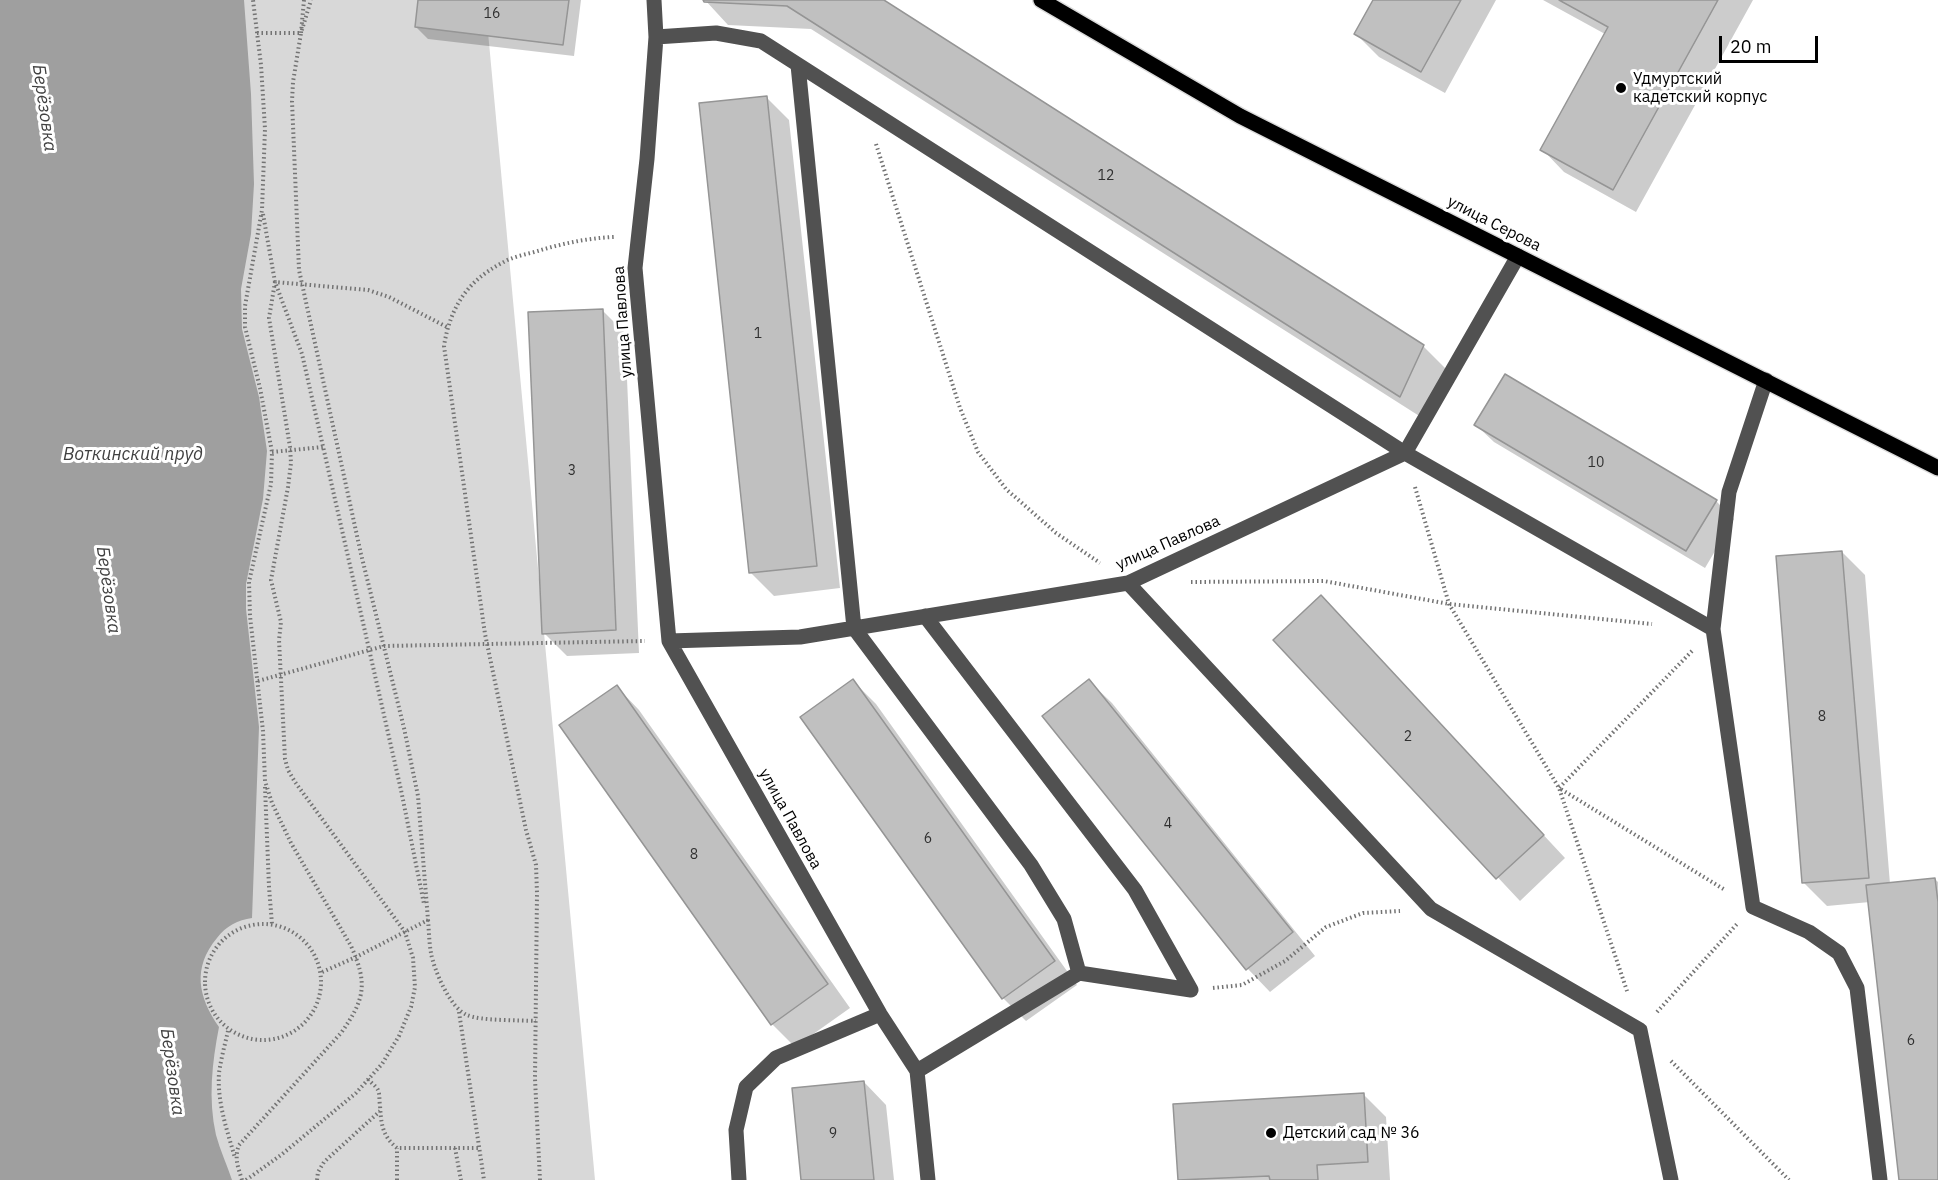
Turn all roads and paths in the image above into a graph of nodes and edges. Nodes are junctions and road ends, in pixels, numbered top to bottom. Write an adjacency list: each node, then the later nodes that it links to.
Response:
1 (253, 0): 6 (path)
2 (304, 0): 7 (path)
3 (311, 0): 7 (path)
4 (654, 0): 8 (street, улица Павлова)
5 (1041, 0): 13 (main road, улица Серова)
6 (257, 33): 7 (path); 11 (path)
7 (301, 33): 15 (path)
8 (656, 37): 9 (street); 12 (street, улица Павлова)
9 (798, 65): 10 (street); 28 (street)
10 (865, 108): 21 (street); 24 (path)
11 (262, 210): 14 (path); 20 (path)
12 (638, 236): 16 (path); 30 (street, улица Павлова)
13 (1518, 256): 17 (main road, улица Серова); 21 (street)
14 (275, 282): 15 (path); 18 (path); 19 (path)
15 (302, 285): 16 (path); 32 (path)
16 (447, 327): 31 (path)
17 (1766, 380): 22 (main road, улица Серова); 29 (street)
18 (323, 447): 19 (path); 33 (path)
19 (290, 450): 20 (path); 34 (path)
20 (272, 453): 35 (path)
21 (1405, 453): 24 (street, улица Павлова); 25 (path); 29 (street)
22 (1938, 468)
23 (1186, 582): 25 (path)
24 (1128, 583): 26 (street, улица Павлова); 39 (street)
25 (1449, 604): 27 (path); 37 (path)
26 (925, 616): 28 (street, улица Павлова); 46 (street)
27 (1656, 624)
28 (854, 628): 30 (street, улица Павлова); 45 (street)
29 (1713, 629): 37 (path); 38 (street)
30 (669, 641): 31 (path); 48 (street, улица Павлова)
31 (488, 644): 32 (path); 49 (path)
32 (384, 646): 33 (path); 40 (path)
33 (369, 650): 34 (path); 40 (path)
34 (281, 674): 35 (path); 42 (path)
35 (258, 681): 36 (path)
36 (265, 781): 41 (path); 43 (path)
37 (1559, 788): 38 (path); 51 (path)
38 (1753, 908): 51 (path); 69 (street)
39 (1431, 909): 46 (path); 51 (street)
40 (428, 920): 42 (path); 47 (path)
41 (272, 924): 44 (path); 50 (path)
42 (405, 932): 43 (path); 53 (path)
43 (356, 957): 44 (path); 58 (path)
44 (320, 973): 50 (path)
45 (1079, 973): 46 (street); 52 (street)
46 (1191, 990)
47 (459, 1010): 49 (path); 57 (path)
48 (880, 1014): 52 (street, улица Павлова); 65 (street)
49 (536, 1022): 64 (path)
50 (228, 1030): 58 (path)
51 (1640, 1030): 67 (street); 68 (path)
52 (916, 1071): 66 (street)
53 (368, 1080): 54 (path); 59 (path)
54 (380, 1110): 55 (path); 60 (path)
55 (397, 1148): 56 (path); 61 (path)
56 (455, 1148): 57 (path); 62 (path)
57 (479, 1148): 63 (path)
58 (237, 1164): 59 (path)
59 (244, 1180)
60 (317, 1180)
61 (397, 1180)
62 (461, 1180)
63 (484, 1180)
64 (540, 1180)
65 (739, 1180)
66 (928, 1180)
67 (1671, 1180)
68 (1789, 1180)
69 (1880, 1180)

